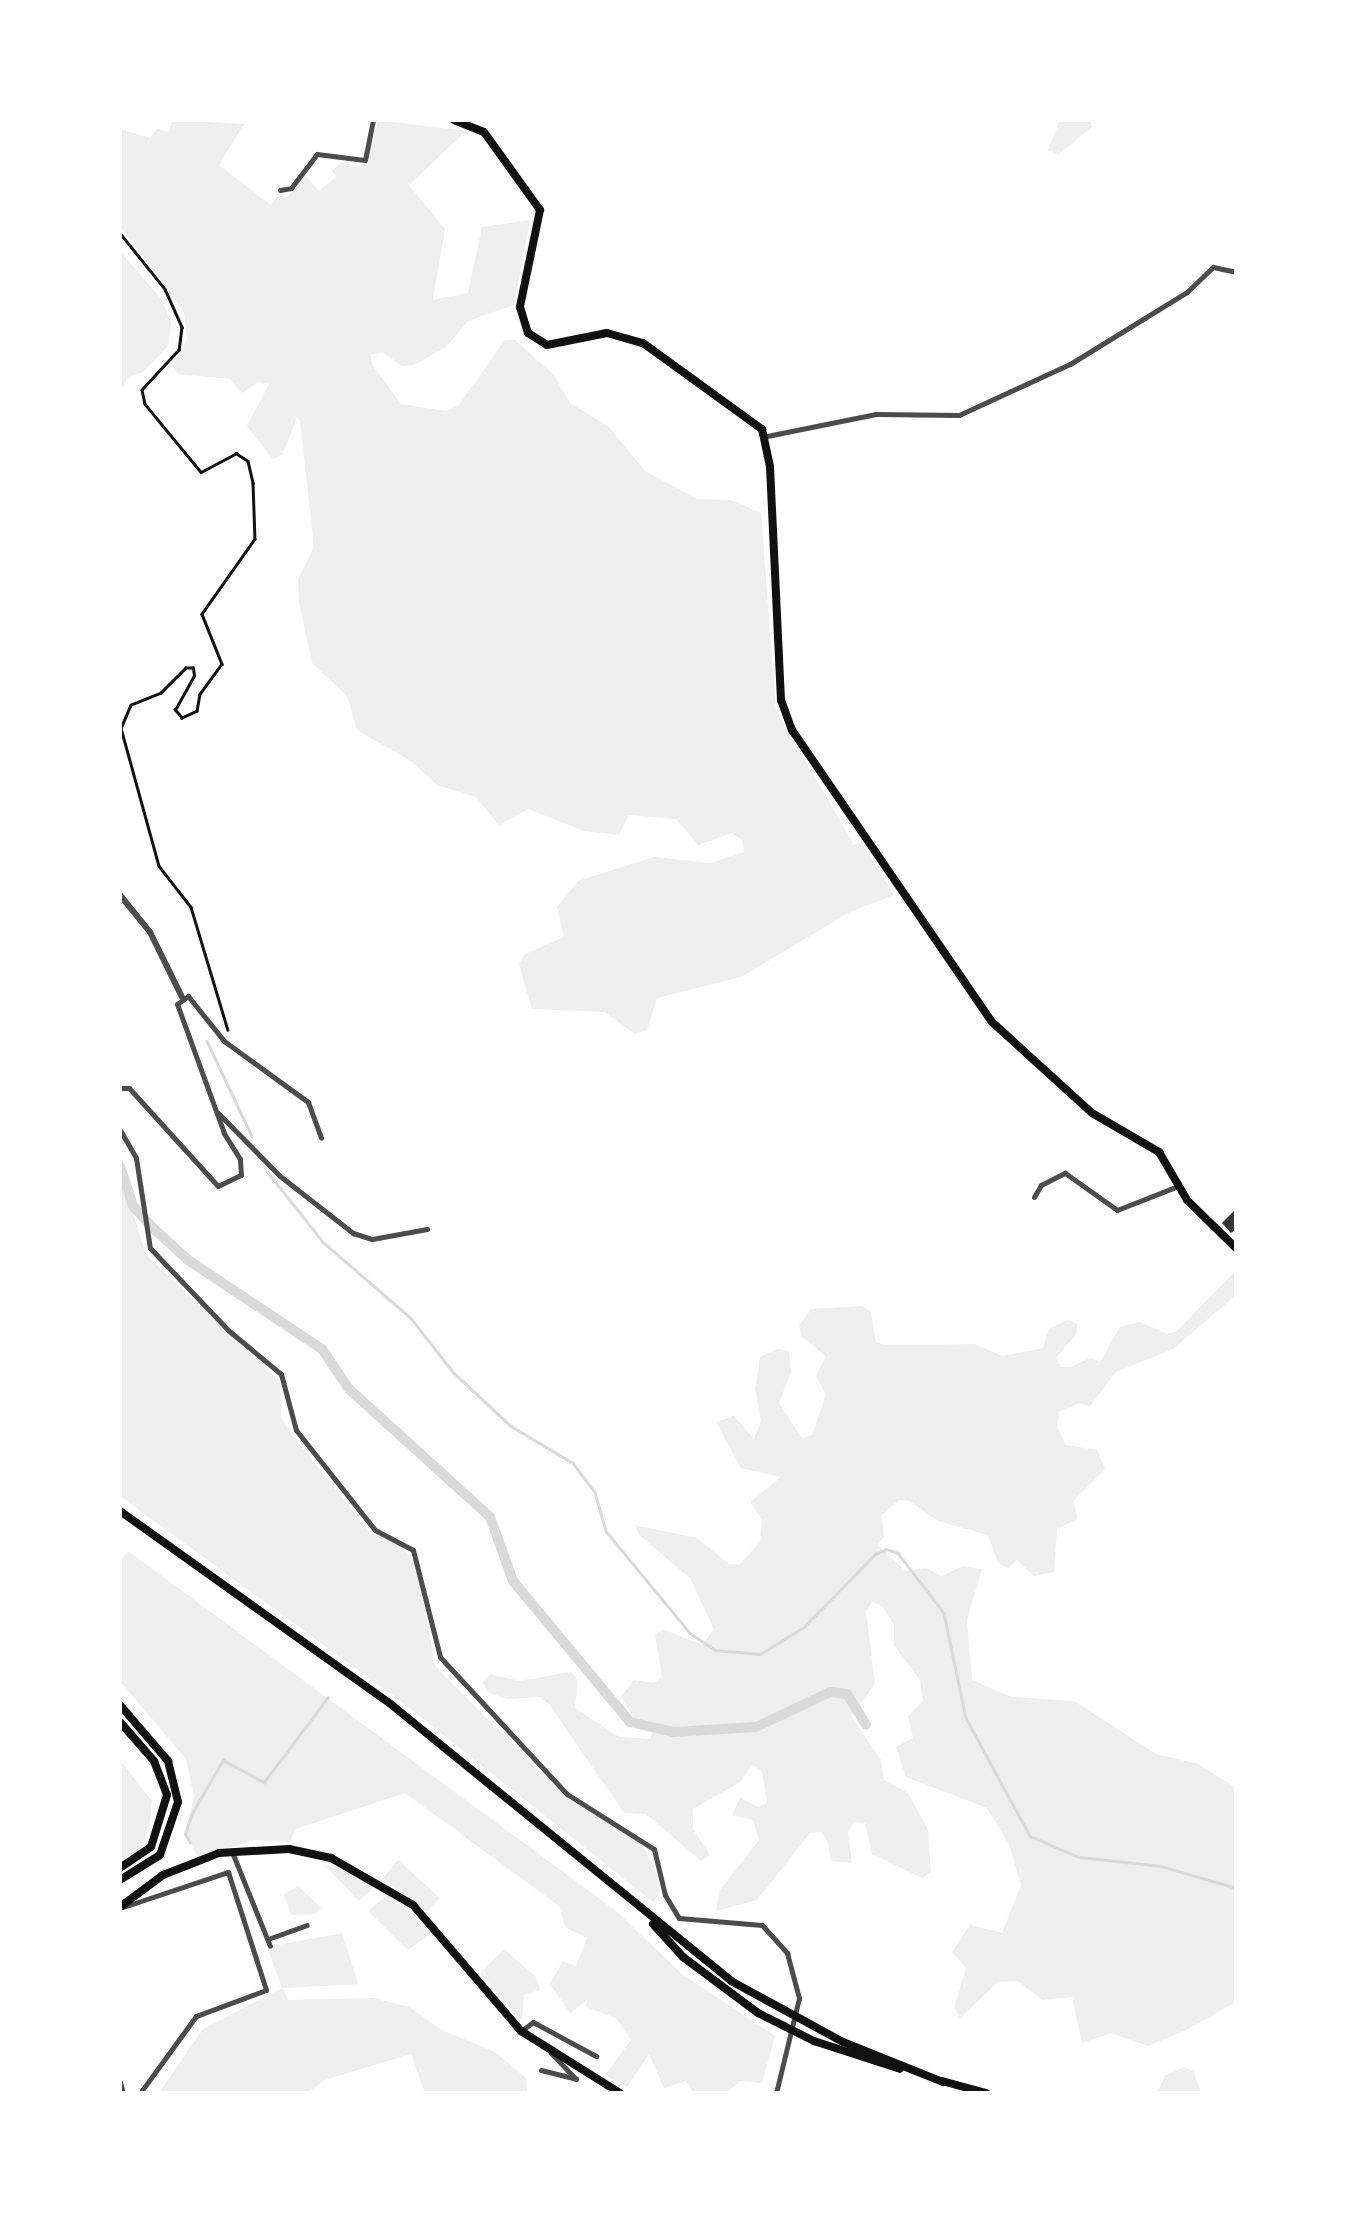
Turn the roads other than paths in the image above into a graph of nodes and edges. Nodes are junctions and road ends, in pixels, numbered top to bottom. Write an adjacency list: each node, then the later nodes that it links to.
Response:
1 (373, 120): 4 (street)
2 (454, 120): 3 (main road)
3 (470, 122): 6 (main road)
4 (280, 190)
5 (1236, 272): 6 (street)
6 (767, 436): 13 (main road)
7 (120, 895): 8 (street)
8 (182, 997): 10 (street); 12 (street)
9 (120, 1088): 10 (street)
10 (218, 1112): 15 (street)
11 (120, 1130): 33 (street)
12 (321, 1138)
13 (1178, 1186): 14 (street); 16 (main road)
14 (1034, 1197)
15 (427, 1228)
16 (1236, 1248)
17 (120, 1511): 34 (main road)
18 (120, 1705): 22 (main road)
19 (120, 1722): 21 (main road)
20 (232, 1851): 23 (main road); 24 (street); 25 (main road)
21 (120, 1868)
22 (120, 1880)
23 (120, 1907): 31 (street)
24 (306, 1925)
25 (522, 2031): 26 (main road); 27 (street)
26 (549, 2049): 28 (street); 32 (main road)
27 (596, 2056)
28 (541, 2070)
29 (120, 2082): 30 (street)
30 (123, 2093)
31 (140, 2093)
32 (620, 2093)
33 (776, 2093)
34 (986, 2093)

